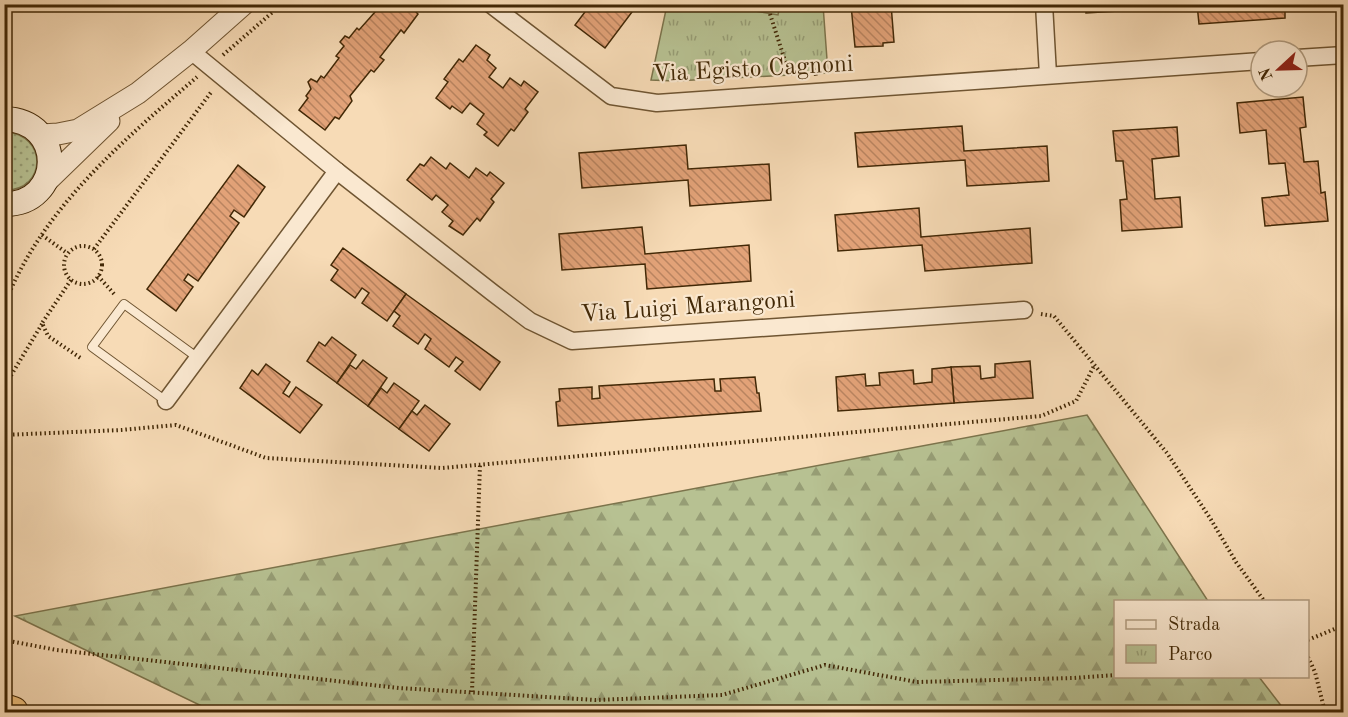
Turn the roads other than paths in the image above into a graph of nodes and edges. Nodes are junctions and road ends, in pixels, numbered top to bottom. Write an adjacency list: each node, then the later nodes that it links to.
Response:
1 (244, 4): 4 (street)
2 (490, 4): 8 (street, Via Egisto Cagnoni)
3 (1044, 4): 8 (street)
4 (191, 51): 9 (street); 12 (street, Via Luigi Marangoni)
5 (1344, 55): 6 (street)
6 (1309, 57)
7 (1249, 62): 8 (street, Via Egisto Cagnoni)
8 (1048, 75)
9 (138, 93): 11 (street); 13 (street)
10 (4, 119): 11 (main road)
11 (42, 135): 13 (main road)
12 (337, 171): 15 (street, Via Luigi Marangoni); 16 (street)
13 (44, 184): 14 (main road)
14 (8, 210)
15 (1024, 310)
16 (198, 358): 17 (street); 17 (lane)
17 (166, 401)
18 (4, 709): 19 (highway)
19 (13, 712)

